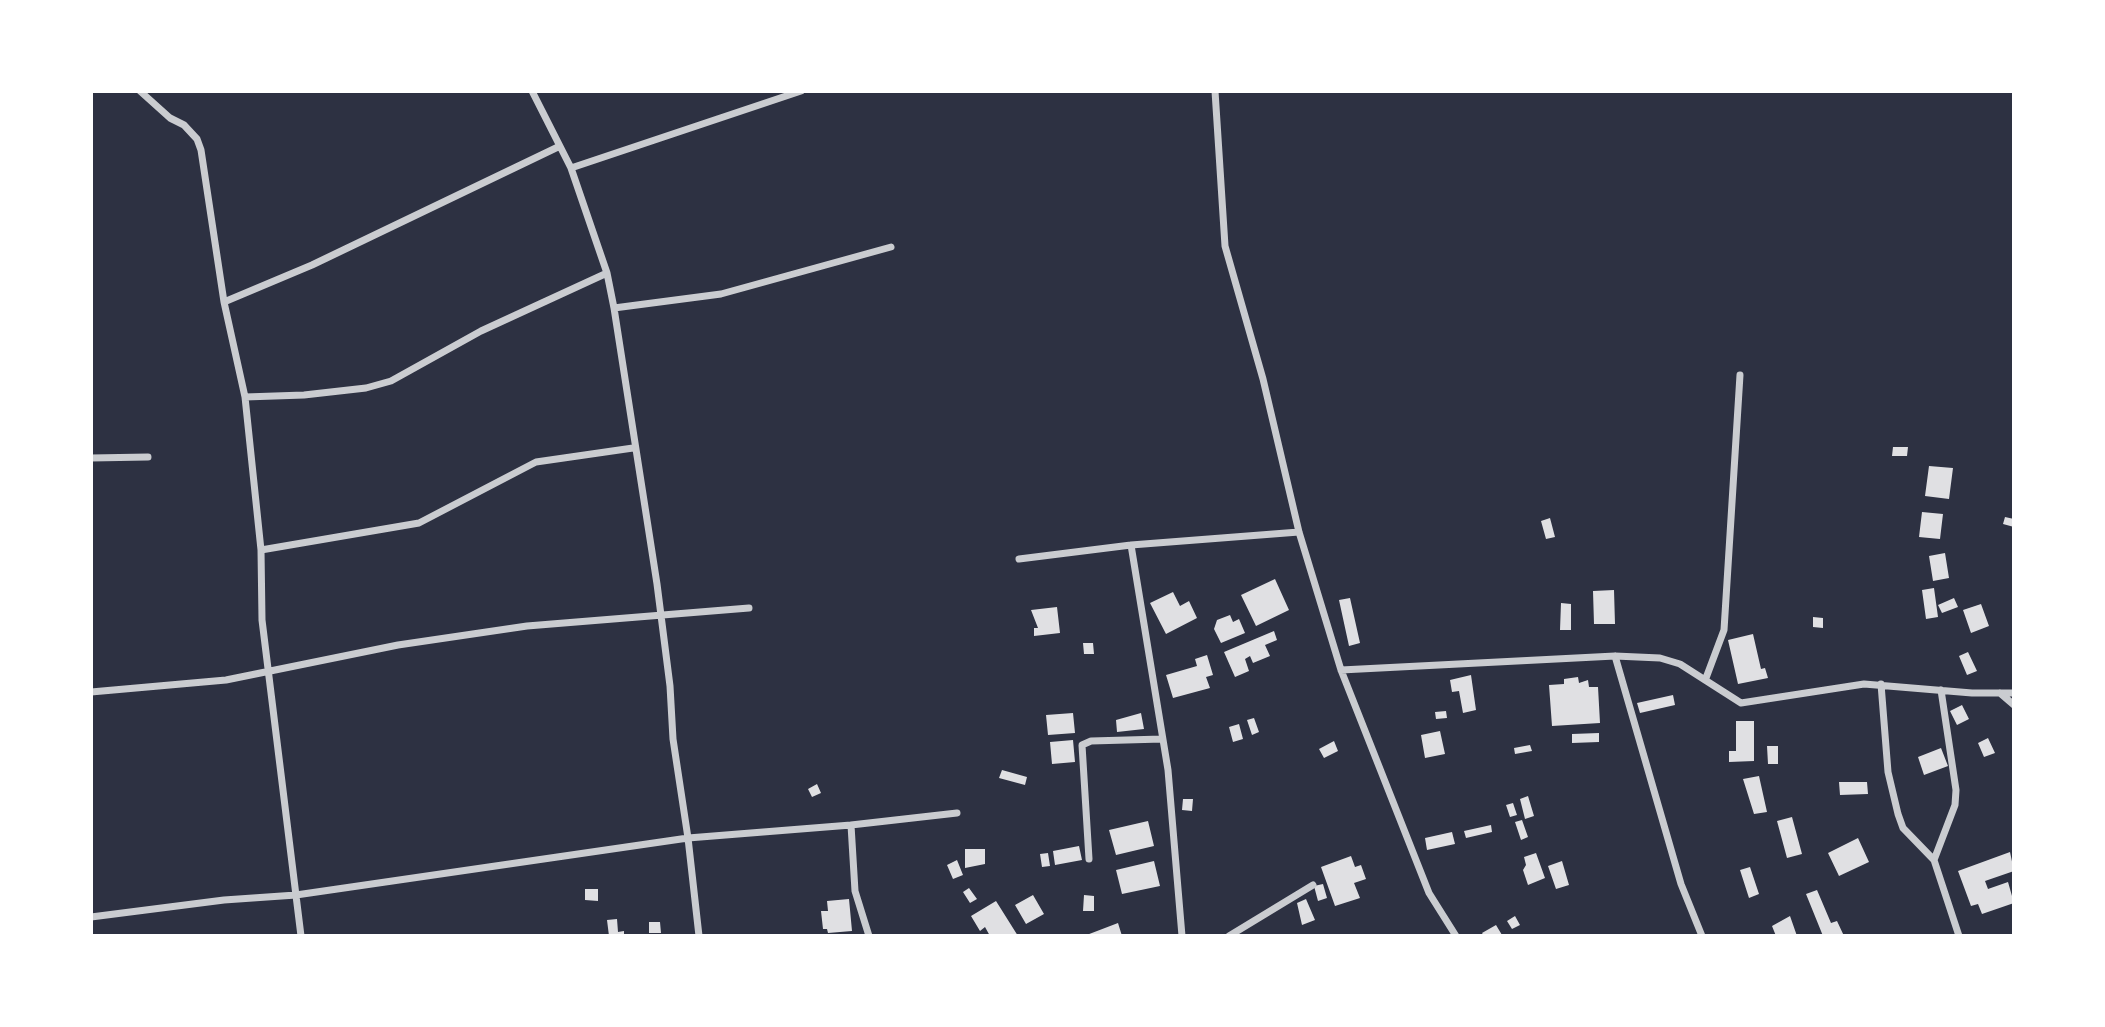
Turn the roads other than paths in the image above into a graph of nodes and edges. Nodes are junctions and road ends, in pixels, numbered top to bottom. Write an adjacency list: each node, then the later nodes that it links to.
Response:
1 (141, 91): 9 (street)
2 (532, 91): 5 (street)
3 (801, 91): 6 (street)
4 (1215, 91): 16 (street)
5 (558, 147): 6 (street); 9 (street)
6 (571, 168): 8 (street)
7 (891, 247): 10 (street)
8 (607, 273): 10 (street); 12 (street)
9 (224, 302): 12 (street)
10 (614, 308): 13 (street)
11 (1740, 375): 25 (street)
12 (245, 397): 18 (street)
13 (633, 448): 18 (street); 21 (street)
14 (148, 457): 15 (street)
15 (91, 458)
16 (1299, 532): 17 (street); 23 (street)
17 (1131, 545): 19 (street); 32 (street)
18 (261, 550): 24 (street)
19 (1019, 559)
20 (749, 608): 21 (street)
21 (660, 616): 24 (street); 35 (street)
22 (1615, 656): 23 (street); 25 (street); 47 (street)
23 (1341, 670): 46 (street)
24 (270, 671): 28 (street); 39 (street)
25 (1706, 678): 26 (street)
26 (1881, 684): 27 (street); 37 (street)
27 (1941, 690): 29 (street); 37 (street)
28 (91, 692)
29 (2000, 693): 30 (street); 31 (street)
30 (2014, 693)
31 (2014, 705)
32 (1162, 738): 36 (street); 44 (street)
33 (957, 813): 34 (street)
34 (851, 825): 35 (street); 43 (street)
35 (688, 838): 39 (street); 42 (street)
36 (1088, 859)
37 (1934, 860): 48 (street)
38 (1313, 885): 45 (street)
39 (296, 895): 40 (street); 41 (street)
40 (91, 916)
41 (301, 936)
42 (699, 936)
43 (869, 936)
44 (1182, 936)
45 (1230, 936)
46 (1456, 936)
47 (1702, 936)
48 (1959, 936)

